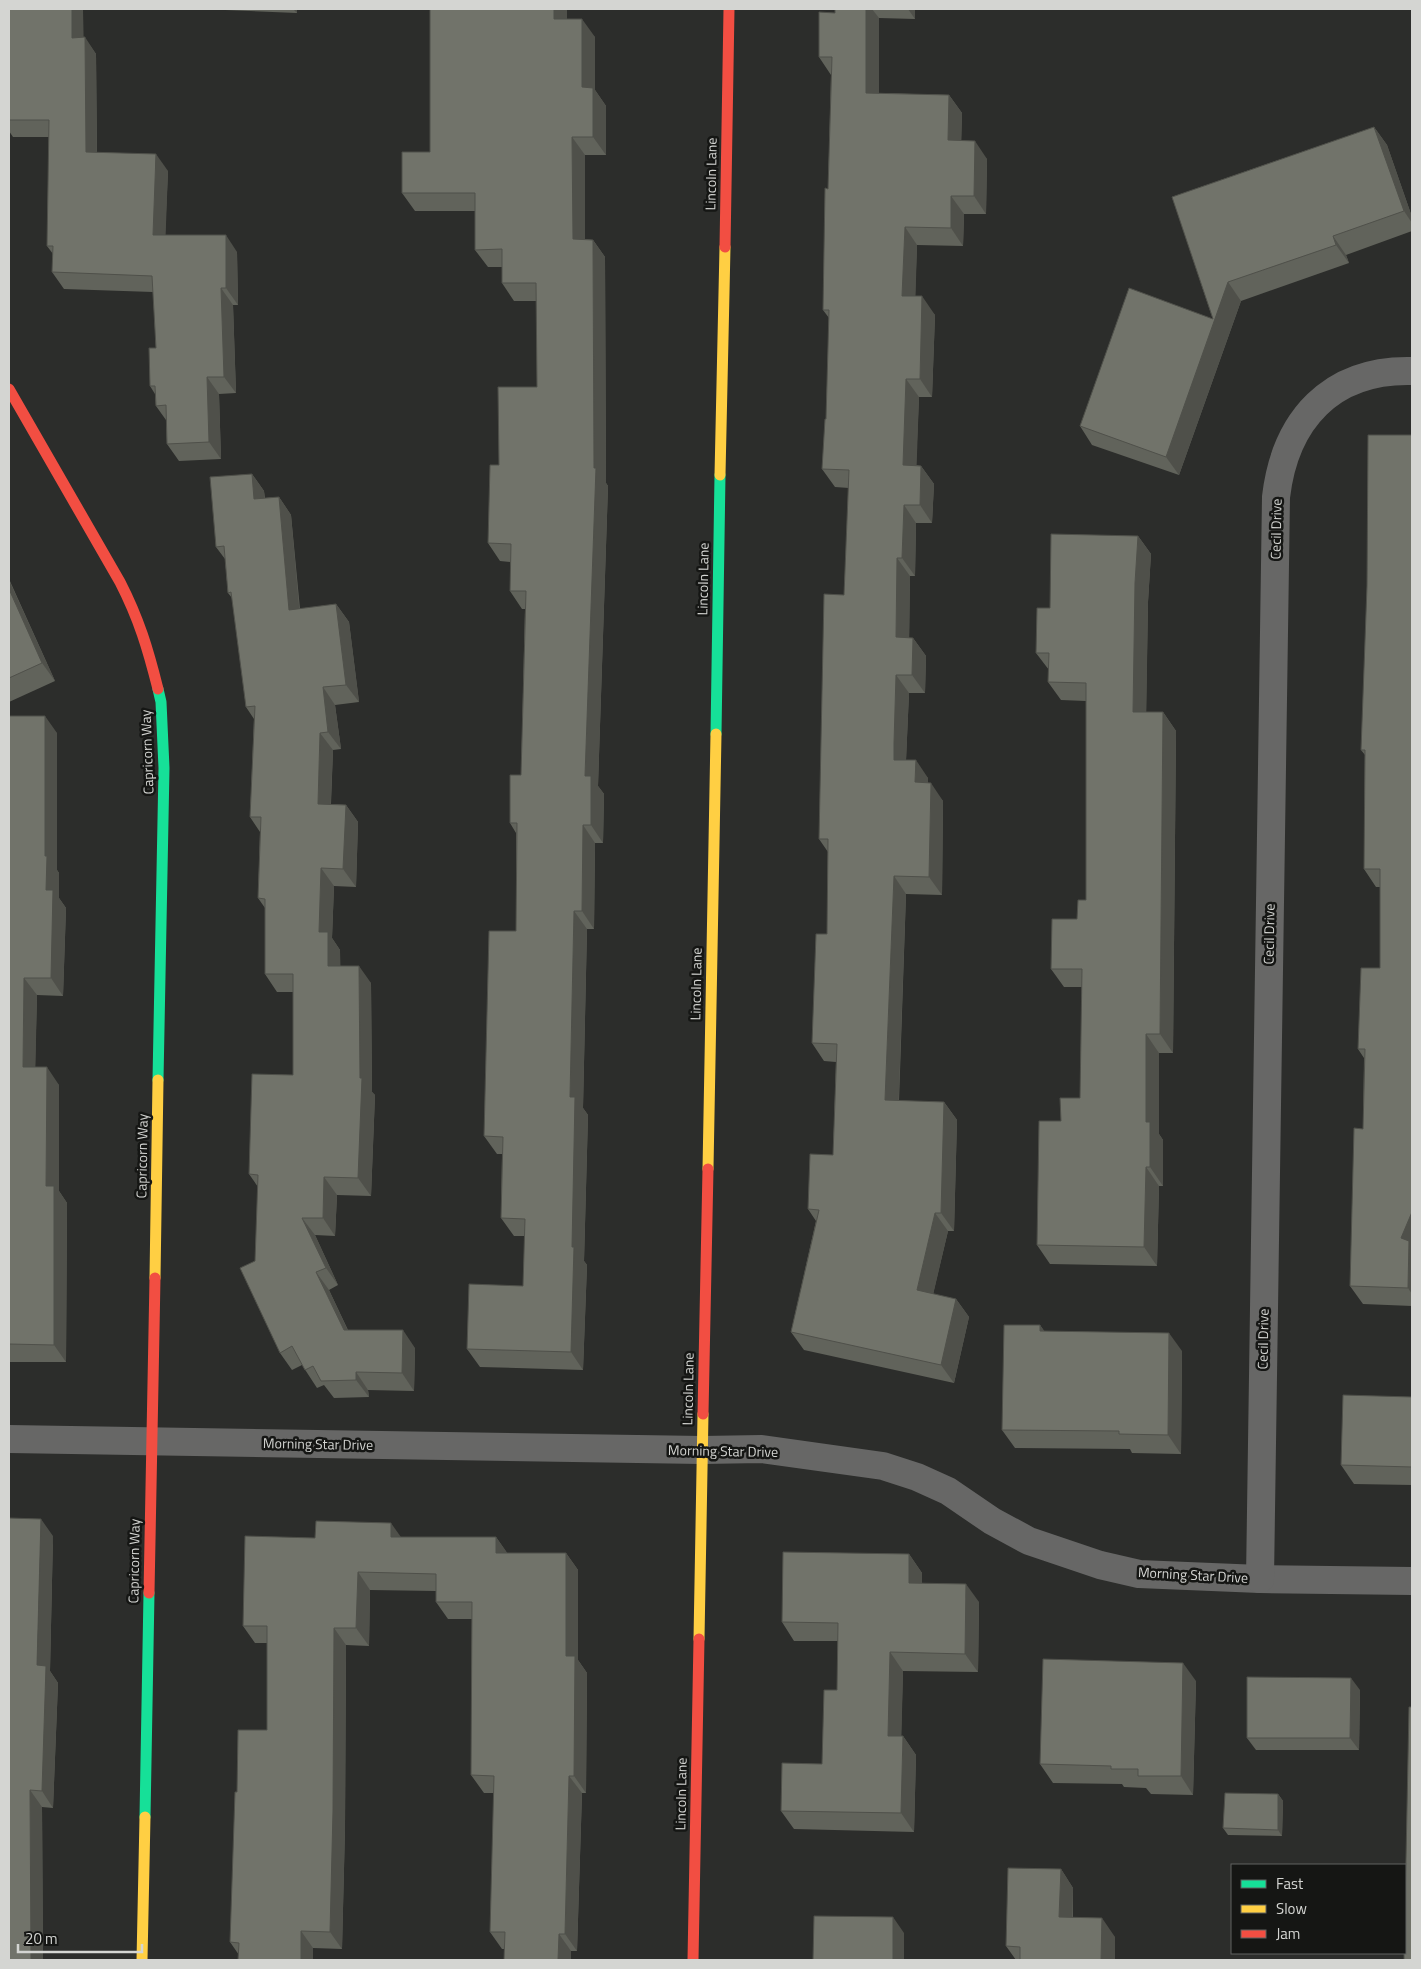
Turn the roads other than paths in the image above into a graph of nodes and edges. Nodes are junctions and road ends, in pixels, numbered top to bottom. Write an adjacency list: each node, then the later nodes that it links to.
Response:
1 (729, 9): 6 (street, Lincoln Lane)
2 (1412, 370): 7 (street, Cecil Drive)
3 (9, 389): 5 (street, Capricorn Way)
4 (9, 1439): 5 (street, Morning Star Drive)
5 (151, 1441): 6 (street, Morning Star Drive); 9 (street, Capricorn Way)
6 (702, 1450): 7 (street, Morning Star Drive); 10 (street, Lincoln Lane)
7 (1260, 1578): 8 (street, Morning Star Drive)
8 (1412, 1581)
9 (142, 1960)
10 (693, 1960)

